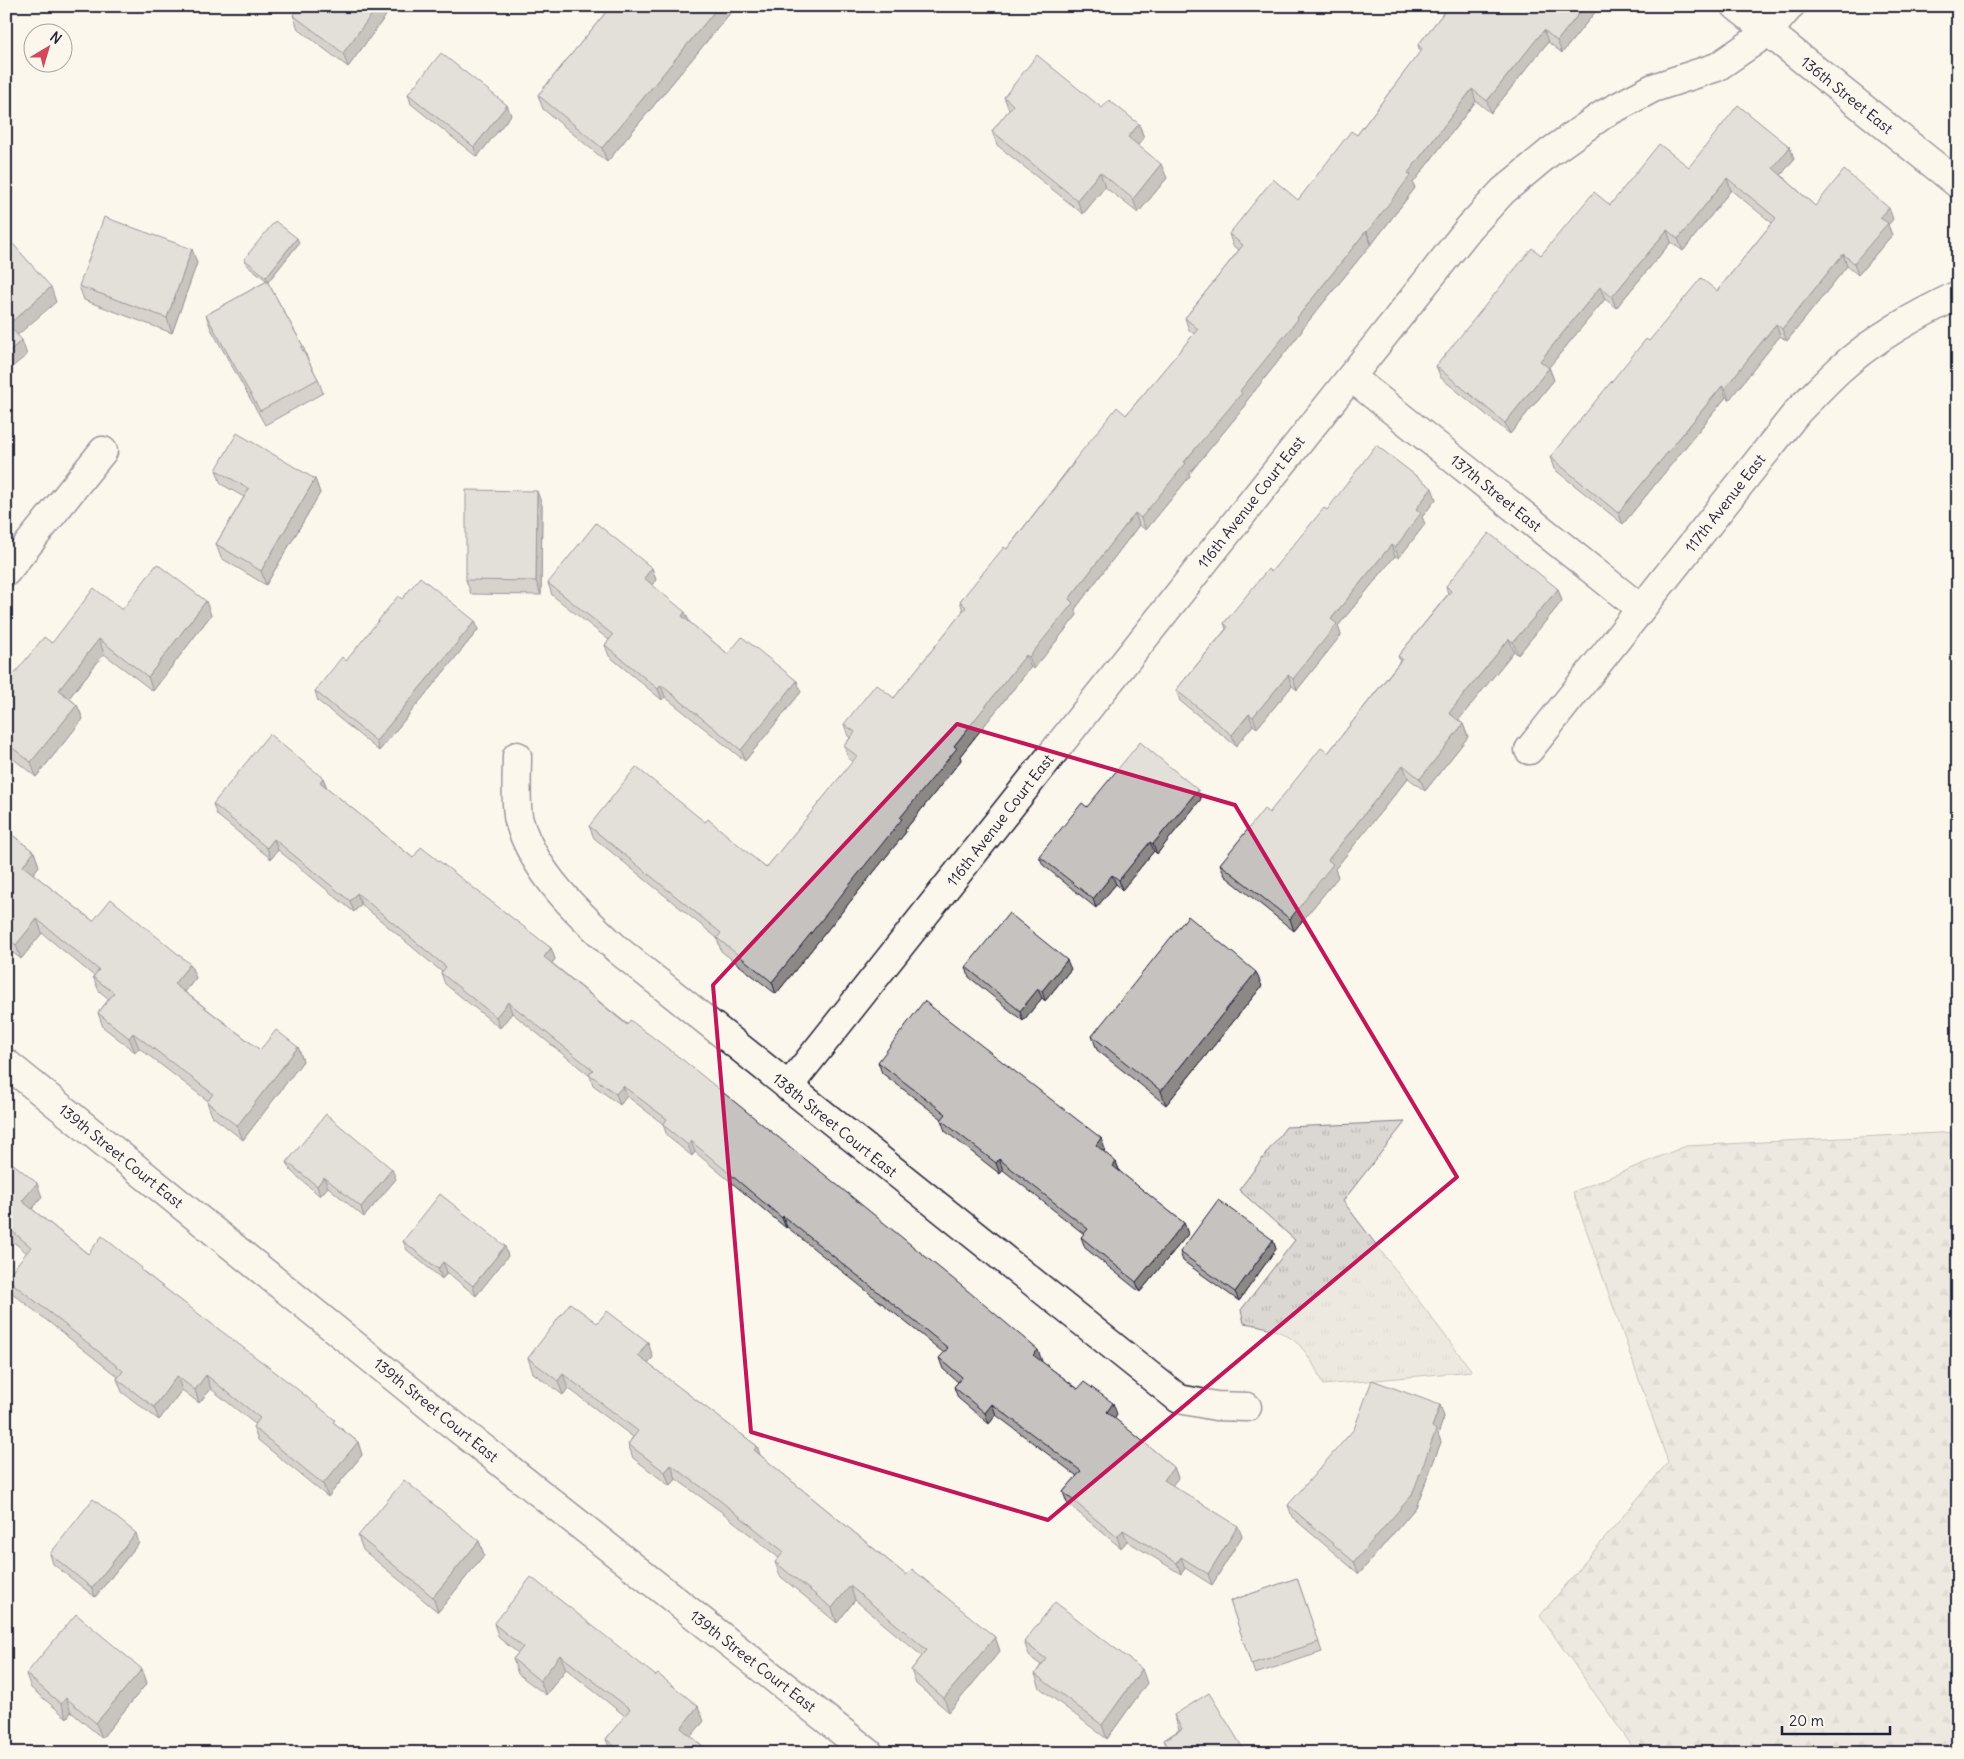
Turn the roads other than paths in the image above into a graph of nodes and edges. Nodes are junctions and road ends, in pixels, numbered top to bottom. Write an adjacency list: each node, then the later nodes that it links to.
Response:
1 (1736, 6): 3 (street, 136th Street East)
2 (1790, 6): 3 (street, 116th Avenue Court East)
3 (1768, 32): 4 (street, 136th Street East); 6 (street, 116th Avenue Court East)
4 (1958, 184)
5 (1958, 295): 9 (street, 117th Avenue East)
6 (1351, 377): 9 (street, 137th Street East); 13 (street, 116th Avenue Court East)
7 (103, 451): 8 (street)
8 (6, 572)
9 (1641, 609): 10 (street, 117th Avenue East)
10 (1529, 750)
11 (517, 756): 13 (street, 138th Street Court East)
12 (6, 1063): 15 (street, 139th Street Court East)
13 (788, 1088): 14 (street, 138th Street Court East)
14 (1247, 1407)
15 (869, 1753)

